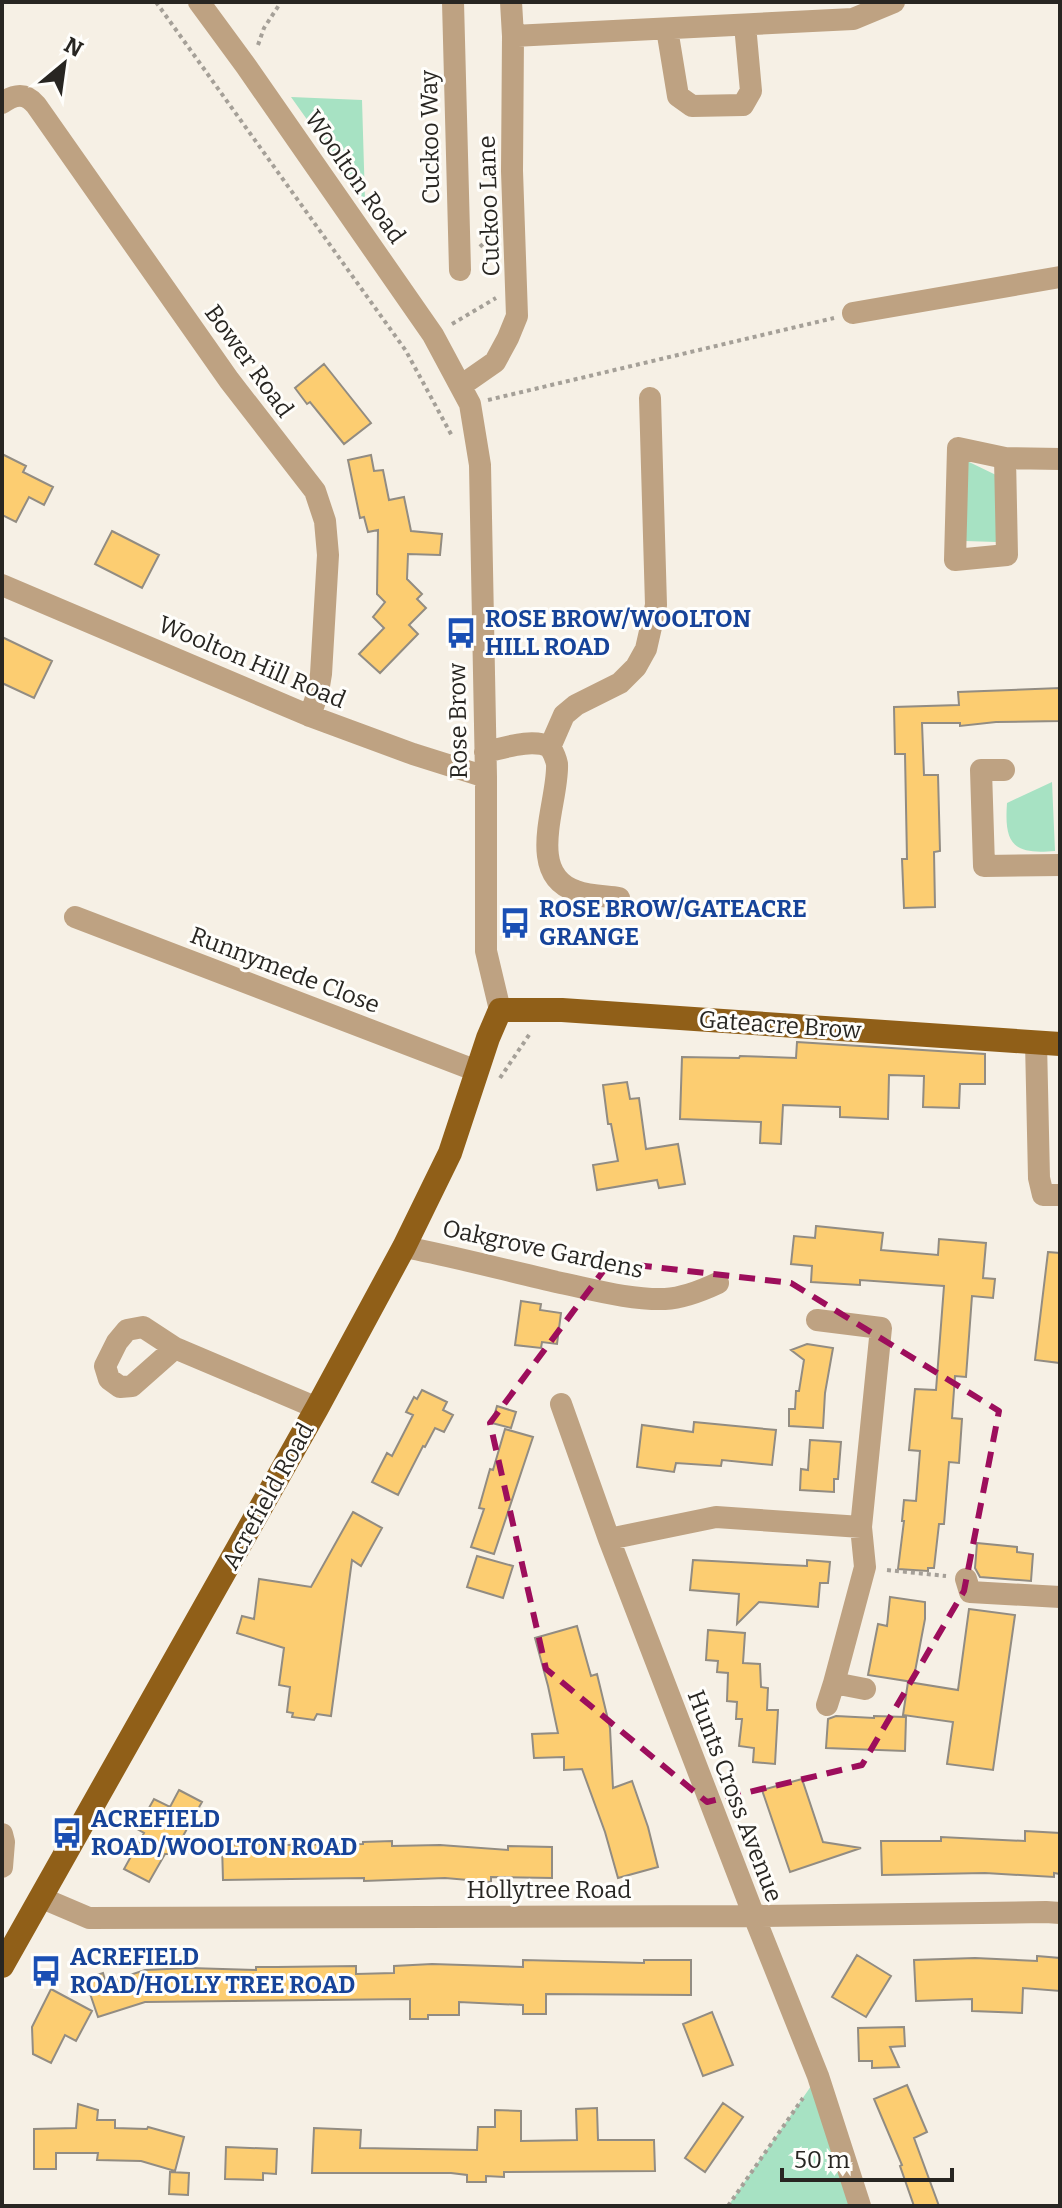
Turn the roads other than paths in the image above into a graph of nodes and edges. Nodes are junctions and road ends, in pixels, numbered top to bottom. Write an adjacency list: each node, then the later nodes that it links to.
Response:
1 (199, 2): 13 (street, Woolton Road)
2 (453, 2): 10 (street, Cuckoo Way)
3 (511, 2): 8 (street, Cuckoo Lane)
4 (894, 2): 5 (street)
5 (853, 10): 6 (street)
6 (745, 25): 7 (street); 7 (street)
7 (667, 29): 8 (street)
8 (513, 36): 13 (street, Cuckoo Lane)
9 (2, 103): 18 (street, Bower Road)
10 (460, 270)
11 (1060, 277): 12 (street)
12 (853, 313)
13 (466, 394): 20 (street, Rose Brow)
14 (650, 398): 19 (street)
15 (1005, 458): 15 (street); 16 (street)
16 (1060, 459)
17 (2, 585): 18 (street, Woolton Hill Road)
18 (310, 716): 22 (street, Woolton Hill Road)
19 (550, 747): 20 (street); 24 (street)
20 (485, 752): 22 (street, Rose Brow)
21 (1004, 770): 23 (street)
22 (486, 777): 26 (street, Rose Brow)
23 (1060, 865)
24 (619, 898)
25 (75, 917): 28 (street, Runnymede Close)
26 (500, 1010): 27 (main road, Gateacre Brow); 28 (main road, Acrefield Road)
27 (1048, 1043): 29 (street)
28 (477, 1071): 30 (main road, Acrefield Road)
29 (1060, 1195)
30 (404, 1247): 31 (street, Oakgrove Gardens); 35 (main road, Acrefield Road)
31 (718, 1283)
32 (817, 1320): 36 (street)
33 (175, 1348): 35 (street)
34 (561, 1404): 37 (street, Hunts Cross Avenue)
35 (317, 1408): 45 (main road, Acrefield Road)
36 (861, 1527): 37 (street); 40 (street)
37 (609, 1539): 47 (street, Hunts Cross Avenue)
38 (966, 1579): 39 (street)
39 (1060, 1597)
40 (834, 1683): 41 (street); 42 (street)
41 (865, 1689)
42 (827, 1705)
43 (2, 1834): 44 (street)
44 (2, 1867)
45 (42, 1898): 47 (street, Hollytree Road); 48 (main road, Acrefield Road)
46 (1060, 1913): 47 (street, Hollytree Road)
47 (754, 1916): 49 (street, Hunts Cross Avenue)
48 (5, 1956)
49 (860, 2206)

